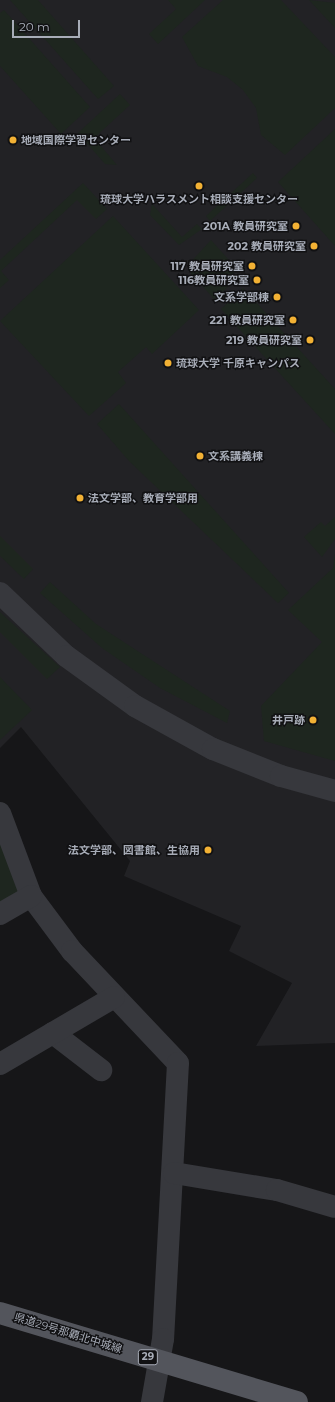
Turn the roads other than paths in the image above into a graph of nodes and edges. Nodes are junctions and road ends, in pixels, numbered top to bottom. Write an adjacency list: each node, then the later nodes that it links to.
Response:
1 (0, 593): 2 (street)
2 (335, 791)
3 (0, 813): 4 (street)
4 (31, 896): 5 (street); 6 (street)
5 (0, 914)
6 (114, 997): 7 (street); 10 (street)
7 (53, 1033): 8 (street); 9 (street)
8 (0, 1064)
9 (101, 1070)
10 (174, 1173): 11 (street); 13 (street)
11 (335, 1207)
12 (0, 1313): 13 (main road, 県道29号那覇北中城線 / 29)
13 (160, 1361): 14 (street); 15 (main road, 県道29号那覇北中城線 / 29)
14 (152, 1402)
15 (297, 1402)

